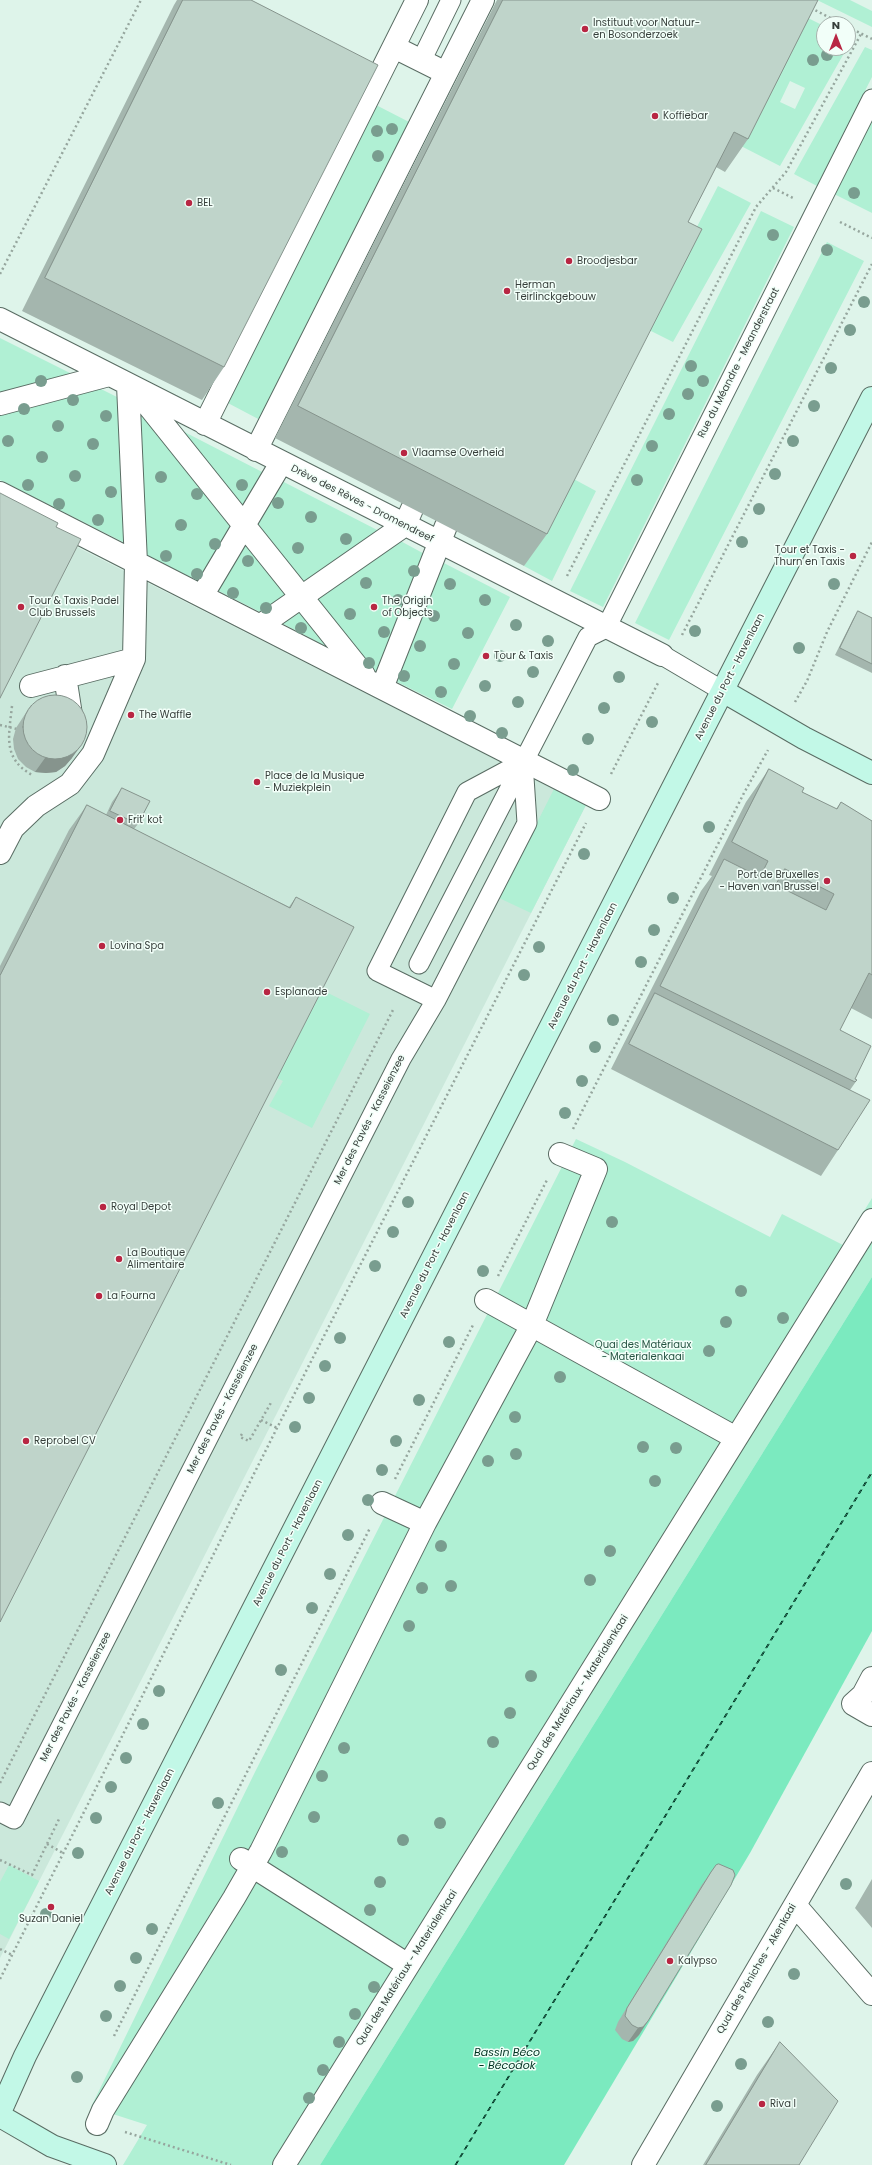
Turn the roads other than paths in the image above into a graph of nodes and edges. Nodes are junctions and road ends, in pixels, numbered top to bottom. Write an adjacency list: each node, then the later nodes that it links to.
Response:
1 (417, 0): 4 (street)
2 (451, 0): 5 (lane)
3 (483, 0): 6 (street)
4 (394, 46): 6 (street); 12 (street)
5 (425, 53)
6 (446, 73): 13 (street)
7 (872, 99): 25 (lane, Rue du Méandre - Meanderstraat)
8 (0, 320): 9 (street, Drève des Rêves - Dromendreef)
9 (124, 382): 11 (street); 12 (street, Drève des Rêves - Dromendreef); 17 (street); 21 (street)
10 (872, 398): 30 (street, Avenue du Port - Havenlaan)
11 (0, 404)
12 (205, 424): 13 (street, Drève des Rêves - Dromendreef)
13 (256, 450): 14 (street, Drève des Rêves - Dromendreef)
14 (281, 463): 16 (street, Drève des Rêves - Dromendreef); 17 (street)
15 (0, 493): 18 (street)
16 (408, 517): 19 (street, Drève des Rêves - Dromendreef); 23 (street)
17 (244, 526): 22 (street); 23 (street)
18 (66, 527): 20 (street); 21 (street)
19 (443, 535): 25 (street, Drève des Rêves - Dromendreef); 28 (street)
20 (57, 546)
21 (136, 562): 22 (street); 27 (street)
22 (202, 596): 24 (street)
23 (302, 597): 24 (street); 28 (street)
24 (261, 625): 28 (street)
25 (606, 628): 26 (street, Drève des Rêves - Dromendreef); 31 (lane)
26 (666, 658): 30 (lane, Drève des Rêves - Dromendreef)
27 (134, 659): 29 (street); 34 (street)
28 (375, 684): 31 (street)
29 (31, 686)
30 (723, 691): 32 (street); 52 (street, Avenue du Port - Havenlaan)
31 (523, 762): 33 (street); 35 (lane); 36 (lane, Mer des Pavés - Kasseienzee); 36 (lane)
32 (872, 773)
33 (599, 799)
34 (0, 853)
35 (419, 964)
36 (436, 1000): 47 (lane, Mer des Pavés - Kasseienzee)
37 (560, 1154): 40 (street)
38 (872, 1220): 41 (street, Quai des Matériaux - Materialenkaai)
39 (486, 1300): 40 (street)
40 (532, 1325): 41 (street); 43 (street)
41 (736, 1438): 50 (street, Quai des Matériaux - Materialenkaai)
42 (382, 1503): 43 (street)
43 (426, 1523): 48 (street)
44 (872, 1678): 45 (street)
45 (872, 1715)
46 (872, 1773): 49 (street, Quai des Péniches - Akenkaai)
47 (7, 1816)
48 (247, 1863): 50 (street); 54 (street)
49 (795, 1905): 51 (street); 57 (street, Quai des Péniches - Akenkaai)
50 (408, 1965): 56 (street, Quai des Matériaux - Materialenkaai)
51 (872, 1994)
52 (0, 2112)
53 (0, 2116): 55 (street)
54 (97, 2124)
55 (105, 2165)
56 (284, 2165)
57 (643, 2165)

